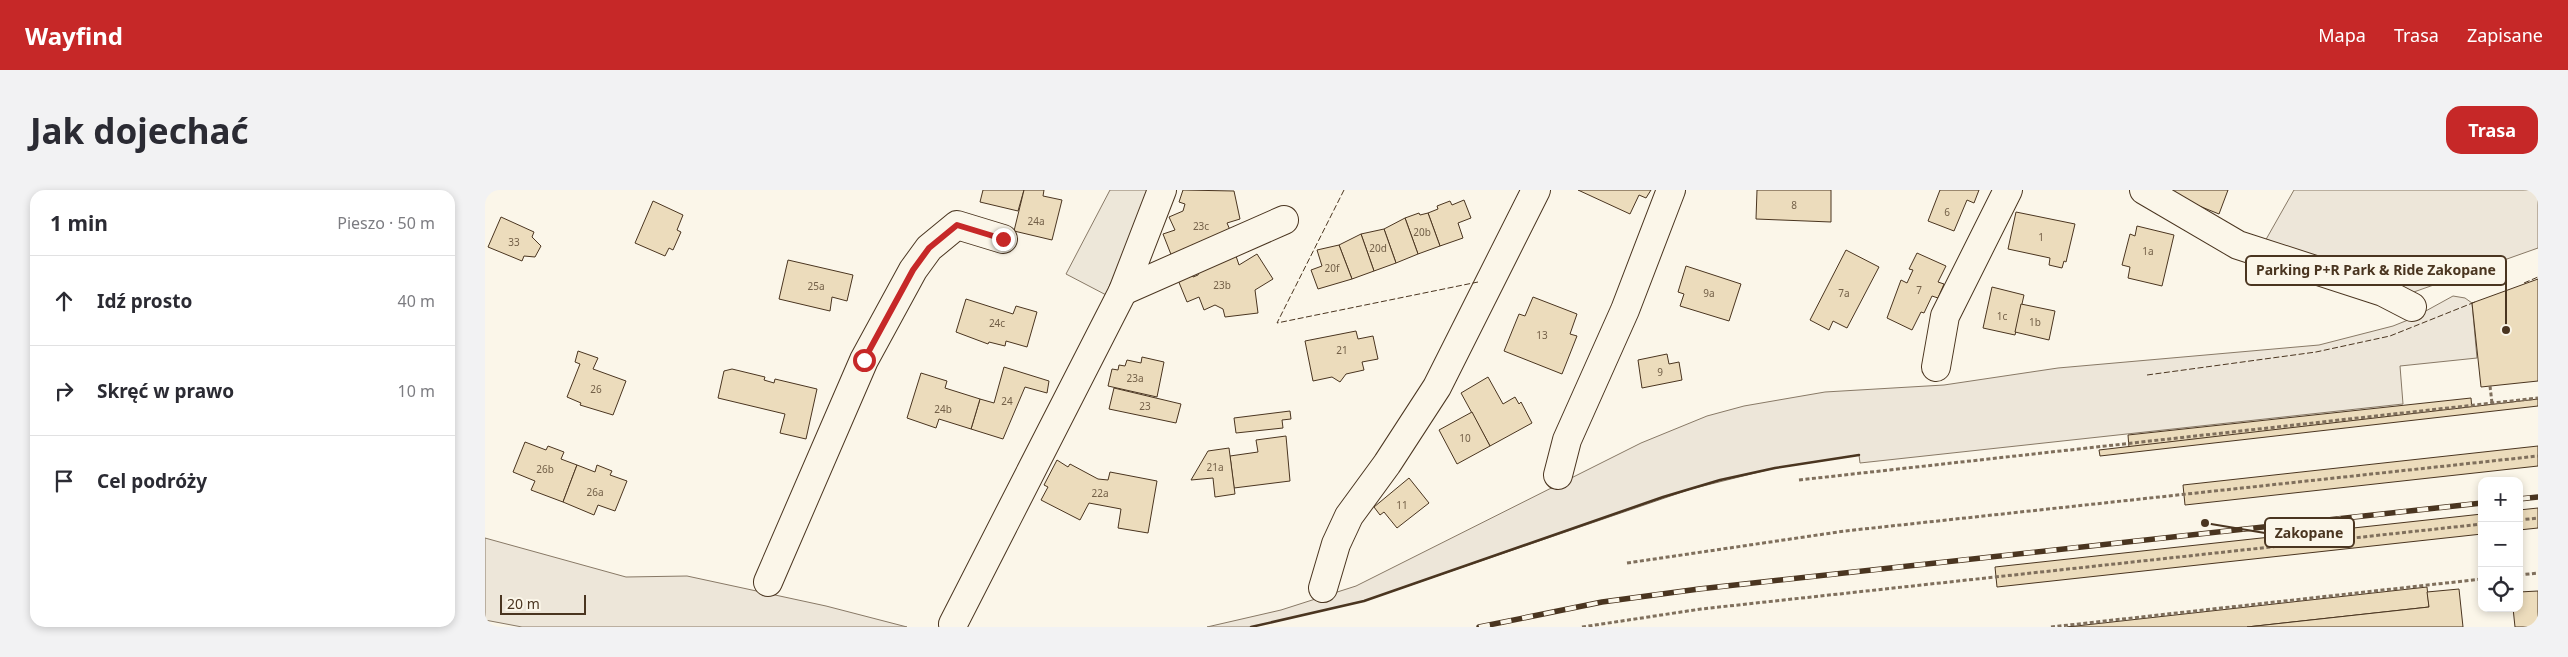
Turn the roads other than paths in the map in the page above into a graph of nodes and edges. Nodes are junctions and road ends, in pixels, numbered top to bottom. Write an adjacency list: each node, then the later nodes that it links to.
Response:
1 (1162, 190): 8 (street)
2 (1536, 190): 13 (street)
3 (1671, 190): 11 (street)
4 (2007, 190): 10 (street)
5 (2144, 190): 9 (street)
6 (1284, 220): 8 (street)
7 (1003, 239): 12 (street)
8 (1123, 291): 14 (street)
9 (2412, 307)
10 (1936, 366)
11 (1558, 475)
12 (768, 582)
13 (1323, 588)
14 (953, 624)

